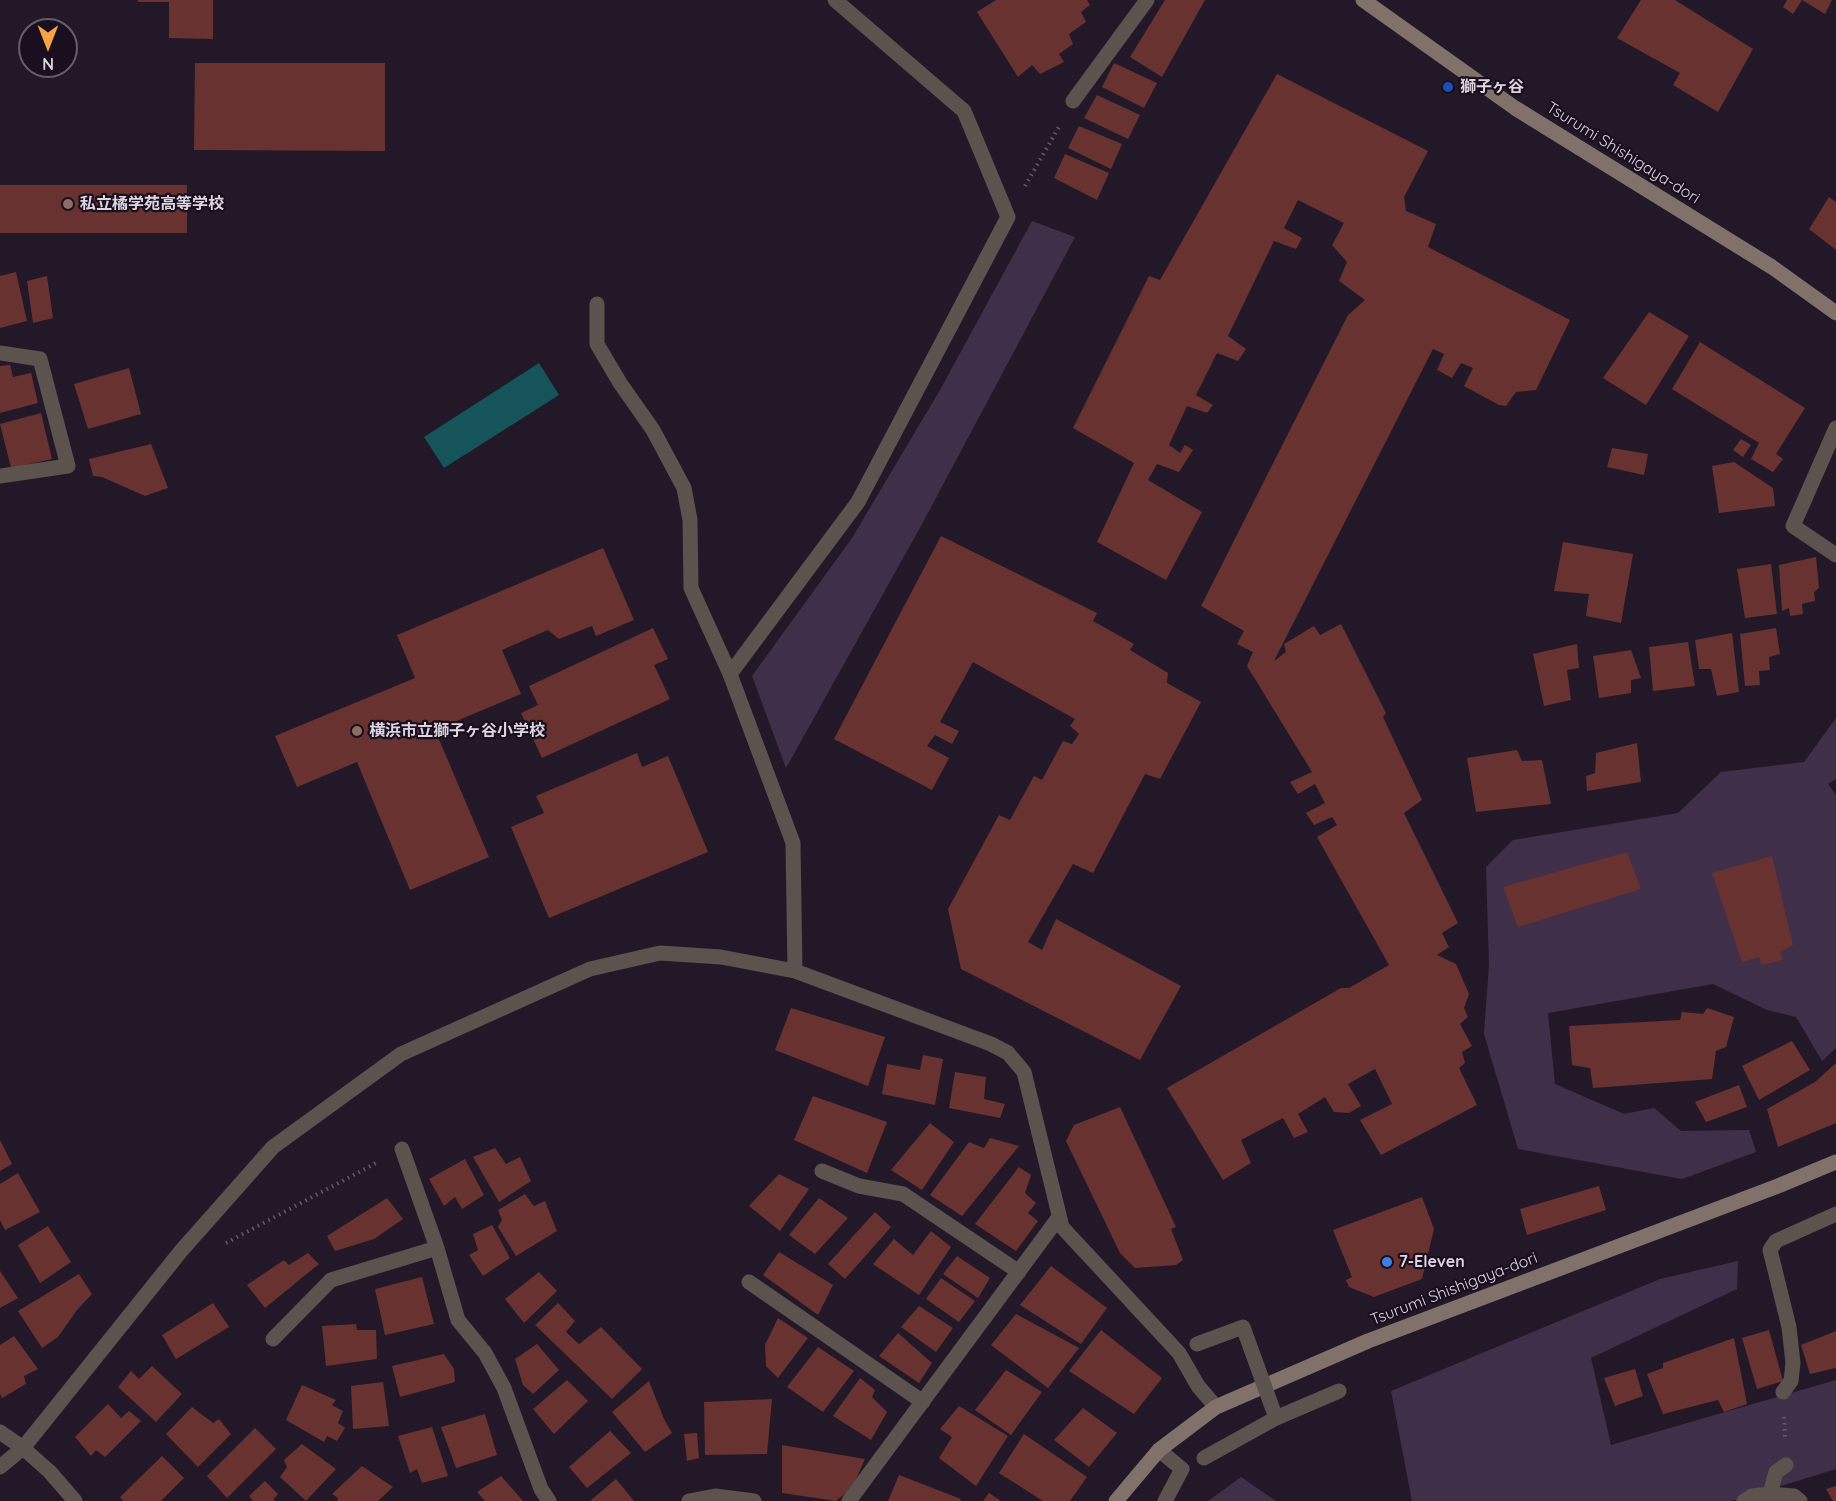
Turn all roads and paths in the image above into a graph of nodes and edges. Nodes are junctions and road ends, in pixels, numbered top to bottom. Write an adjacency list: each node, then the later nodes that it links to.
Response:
1 (836, 0): 5 (street)
2 (1147, 0): 4 (street)
3 (1363, 0): 7 (main road, Tsurumi Shishigaya-dori)
4 (1073, 101): 5 (path)
5 (1008, 217): 12 (street)
6 (597, 304): 12 (street)
7 (1836, 314)
8 (0, 353): 10 (street)
9 (1836, 428): 11 (street)
10 (0, 476)
11 (1836, 555)
12 (730, 674): 13 (street)
13 (795, 970): 18 (street); 20 (street)
14 (402, 1149): 19 (street); 20 (path)
15 (1836, 1162): 28 (main road, Tsurumi Shishigaya-dori)
16 (822, 1171): 21 (street)
17 (1836, 1214): 26 (street)
18 (1059, 1217): 21 (street); 28 (street)
19 (436, 1248): 23 (street); 38 (street)
20 (181, 1251): 31 (street)
21 (1019, 1272): 27 (street)
22 (749, 1282): 27 (street)
23 (273, 1339)
24 (1197, 1344): 29 (street, bridge)
25 (1339, 1391): 29 (street)
26 (1783, 1392): 34 (path)
27 (923, 1402): 41 (street)
28 (1216, 1407): 32 (main road, Tsurumi Shishigaya-dori)
29 (1276, 1418): 33 (street)
30 (0, 1432): 31 (street)
31 (23, 1448): 35 (street); 37 (street)
32 (1159, 1450): 42 (main road, Tsurumi Shishigaya-dori); 43 (street)
33 (1204, 1458)
34 (1786, 1465): 36 (street)
35 (0, 1467)
36 (1770, 1494): 44 (street); 45 (street)
37 (75, 1501)
38 (549, 1501)
39 (689, 1501): 40 (street)
40 (754, 1501)
41 (849, 1501)
42 (1116, 1501)
43 (1165, 1501)
44 (1744, 1501)
45 (1800, 1501)

